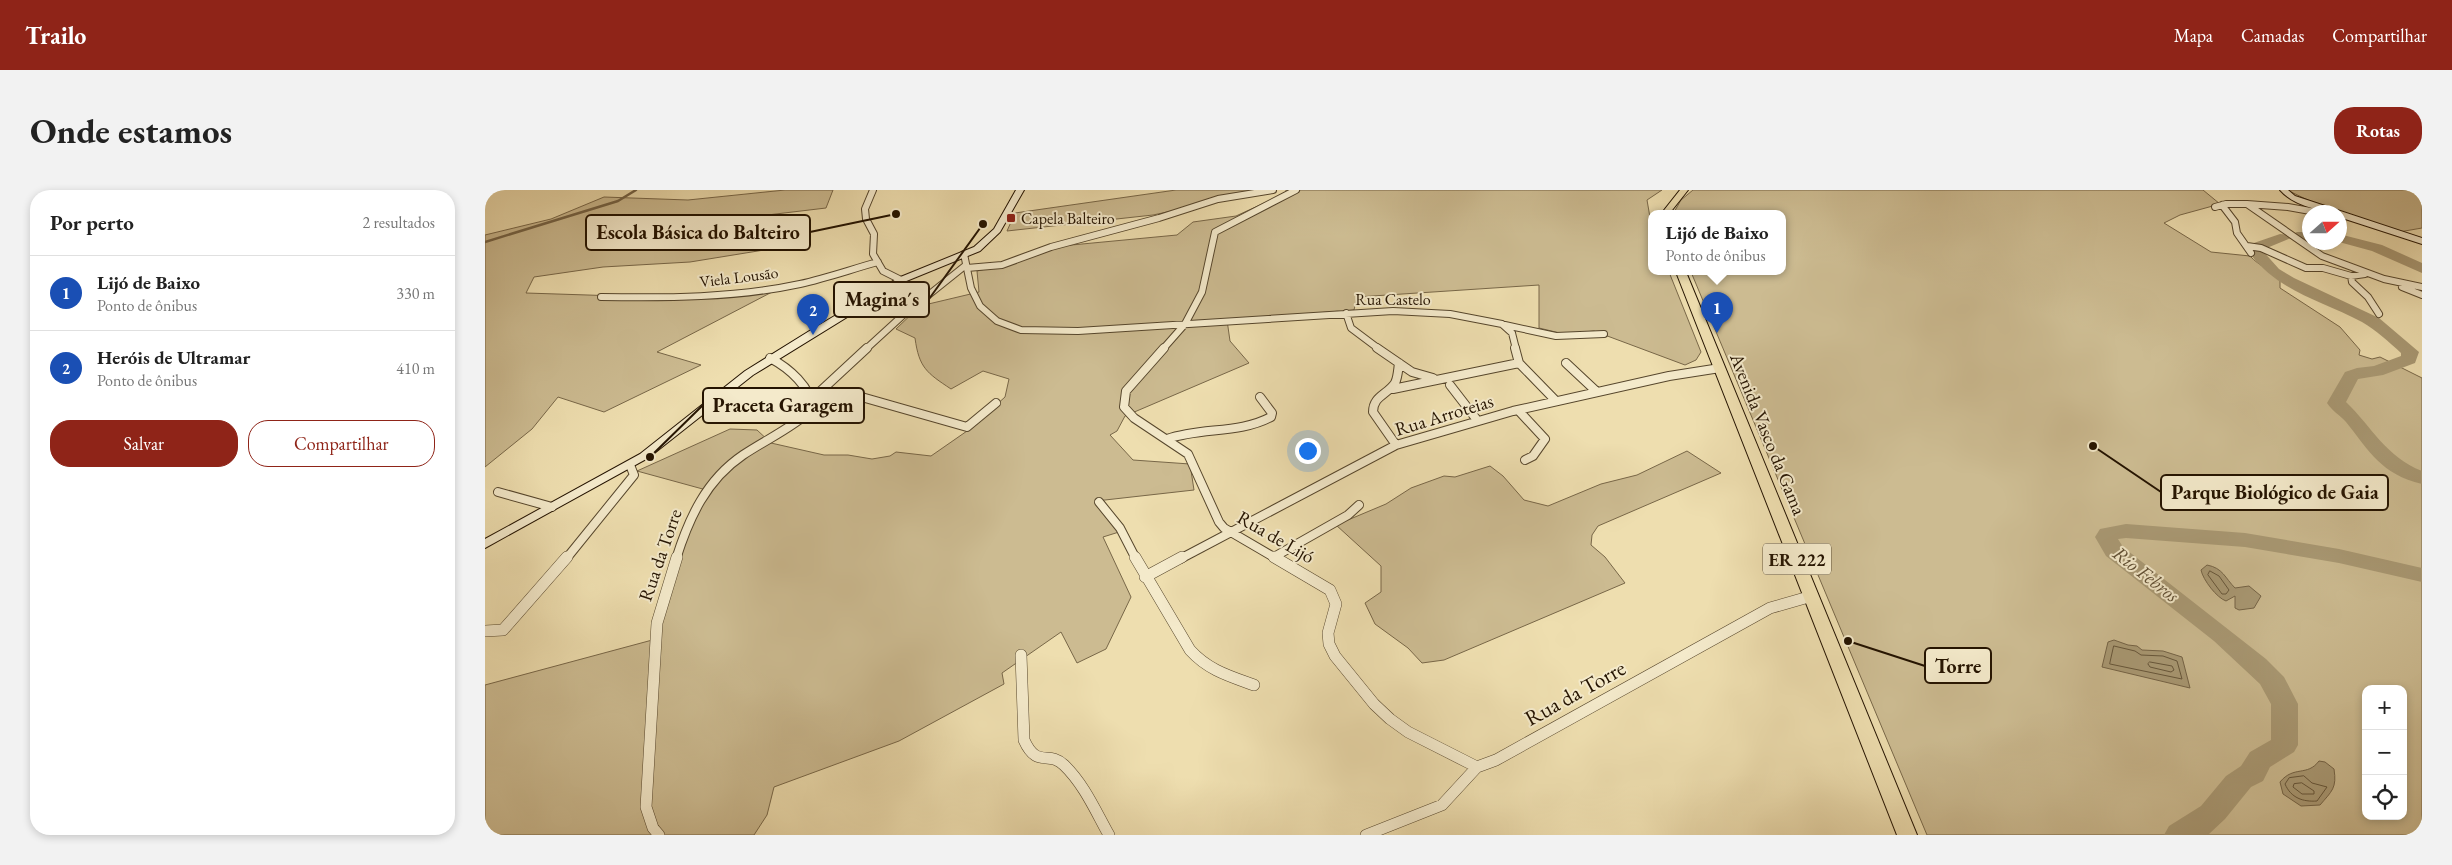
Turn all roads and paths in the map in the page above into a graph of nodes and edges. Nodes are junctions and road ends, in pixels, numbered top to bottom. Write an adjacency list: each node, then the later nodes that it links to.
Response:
1 (873, 190): 15 (street)
2 (1020, 190): 16 (street)
3 (1273, 190): 16 (street)
4 (1296, 190): 27 (street, Rua de Lijó)
5 (1675, 190): 10 (main road)
6 (1684, 190): 11 (main road)
7 (2284, 190): 9 (street)
8 (2247, 204): 12 (street); 17 (street); 19 (street)
9 (2314, 205)
10 (1662, 210)
11 (1666, 210)
12 (2302, 210)
13 (2347, 218): 14 (street)
14 (2422, 241)
15 (878, 262): 21 (street); 24 (street, Viela Lousão)
16 (965, 262): 21 (street); 27 (street, Rua Castelo); 40 (street)
17 (2368, 274): 19 (street); 20 (street)
18 (1682, 275): 34 (main road, Avenida Vasco da Gama / ER 222)
19 (2351, 276): 26 (street)
20 (2384, 278): 22 (street); 23 (street)
21 (901, 280): 30 (street)
22 (2422, 287)
23 (2422, 295)
24 (601, 297)
25 (1346, 313): 27 (street, Rua Castelo); 28 (street, Rua Castelo); 33 (street)
26 (2379, 314)
27 (1185, 324): 45 (street, Rua de Lijó)
28 (1502, 324): 29 (street, Rua Castelo); 31 (street)
29 (1604, 334)
30 (770, 358): 40 (street); 48 (street)
31 (1519, 363): 35 (street); 41 (street)
32 (1566, 363): 38 (street)
33 (1399, 364): 35 (street); 37 (street)
34 (1720, 368): 38 (street, Rua Arroteias); 57 (main road, Avenida Vasco da Gama / ER 222)
35 (1444, 378): 37 (street)
36 (1449, 386): 44 (street)
37 (1393, 389): 46 (street)
38 (1597, 392): 41 (street, Rua Arroteias)
39 (1260, 398): 45 (street)
40 (812, 399): 42 (street); 62 (street, Rua da Torre)
41 (1557, 401): 43 (street, Rua Arroteias)
42 (996, 403)
43 (1519, 411): 44 (street, Rua Arroteias); 47 (street)
44 (1477, 420): 46 (street, Rua Arroteias)
45 (1167, 439): 53 (street, Rua de Lijó)
46 (1396, 446): 53 (street, Rua Arroteias)
47 (1525, 460)
48 (630, 465): 52 (street); 58 (street)
49 (498, 492): 52 (street)
50 (1099, 502): 56 (street)
51 (1359, 505): 55 (street)
52 (552, 508): 54 (street)
53 (1231, 533): 55 (street, Rua de Lijó); 56 (street, Rua Arroteias)
54 (485, 544)
55 (1274, 557): 61 (street, Rua de Lijó)
56 (1145, 577): 60 (street)
57 (1812, 596): 61 (street, Rua da Torre); 65 (main road, Avenida Vasco da Gama / ER 222)
58 (485, 631)
59 (1021, 655): 63 (street)
60 (1254, 685)
61 (1477, 766): 64 (street, Rua da Torre)
62 (659, 835)
63 (1109, 835)
64 (1366, 835)
65 (1907, 835)

